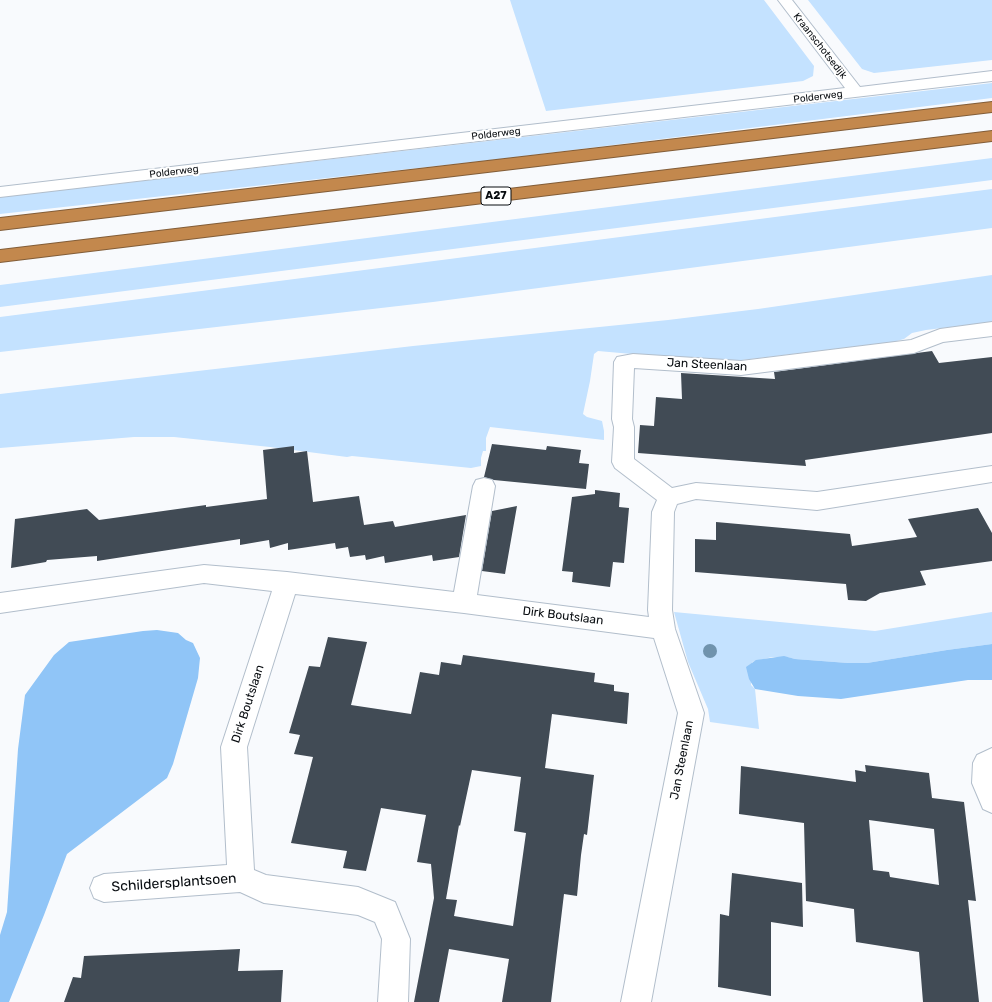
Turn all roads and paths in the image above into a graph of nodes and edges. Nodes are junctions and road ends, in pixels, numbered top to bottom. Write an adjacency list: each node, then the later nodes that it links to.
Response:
1 (785, 0): 3 (street, Kraanschotsedijk)
2 (992, 76): 3 (street, Polderweg)
3 (856, 92): 6 (street, Polderweg)
4 (992, 107): 7 (highway)
5 (992, 136): 8 (highway, A27)
6 (0, 192)
7 (0, 224)
8 (0, 256)
9 (992, 329): 12 (street, Jan Steenlaan)
10 (992, 474): 12 (street)
11 (484, 486): 15 (street)
12 (669, 497): 16 (street, Jan Steenlaan)
13 (288, 582): 14 (street, Dirk Boutslaan); 15 (street, Dirk Boutslaan); 19 (street, Dirk Boutslaan)
14 (0, 603)
15 (464, 603): 16 (street, Dirk Boutslaan)
16 (663, 629): 22 (street, Jan Steenlaan)
17 (989, 761): 18 (street)
18 (992, 800)
19 (241, 878): 20 (street, Schildersplantsoen); 21 (street, Schildersplantsoen)
20 (104, 888)
21 (393, 1002)
22 (636, 1002)

